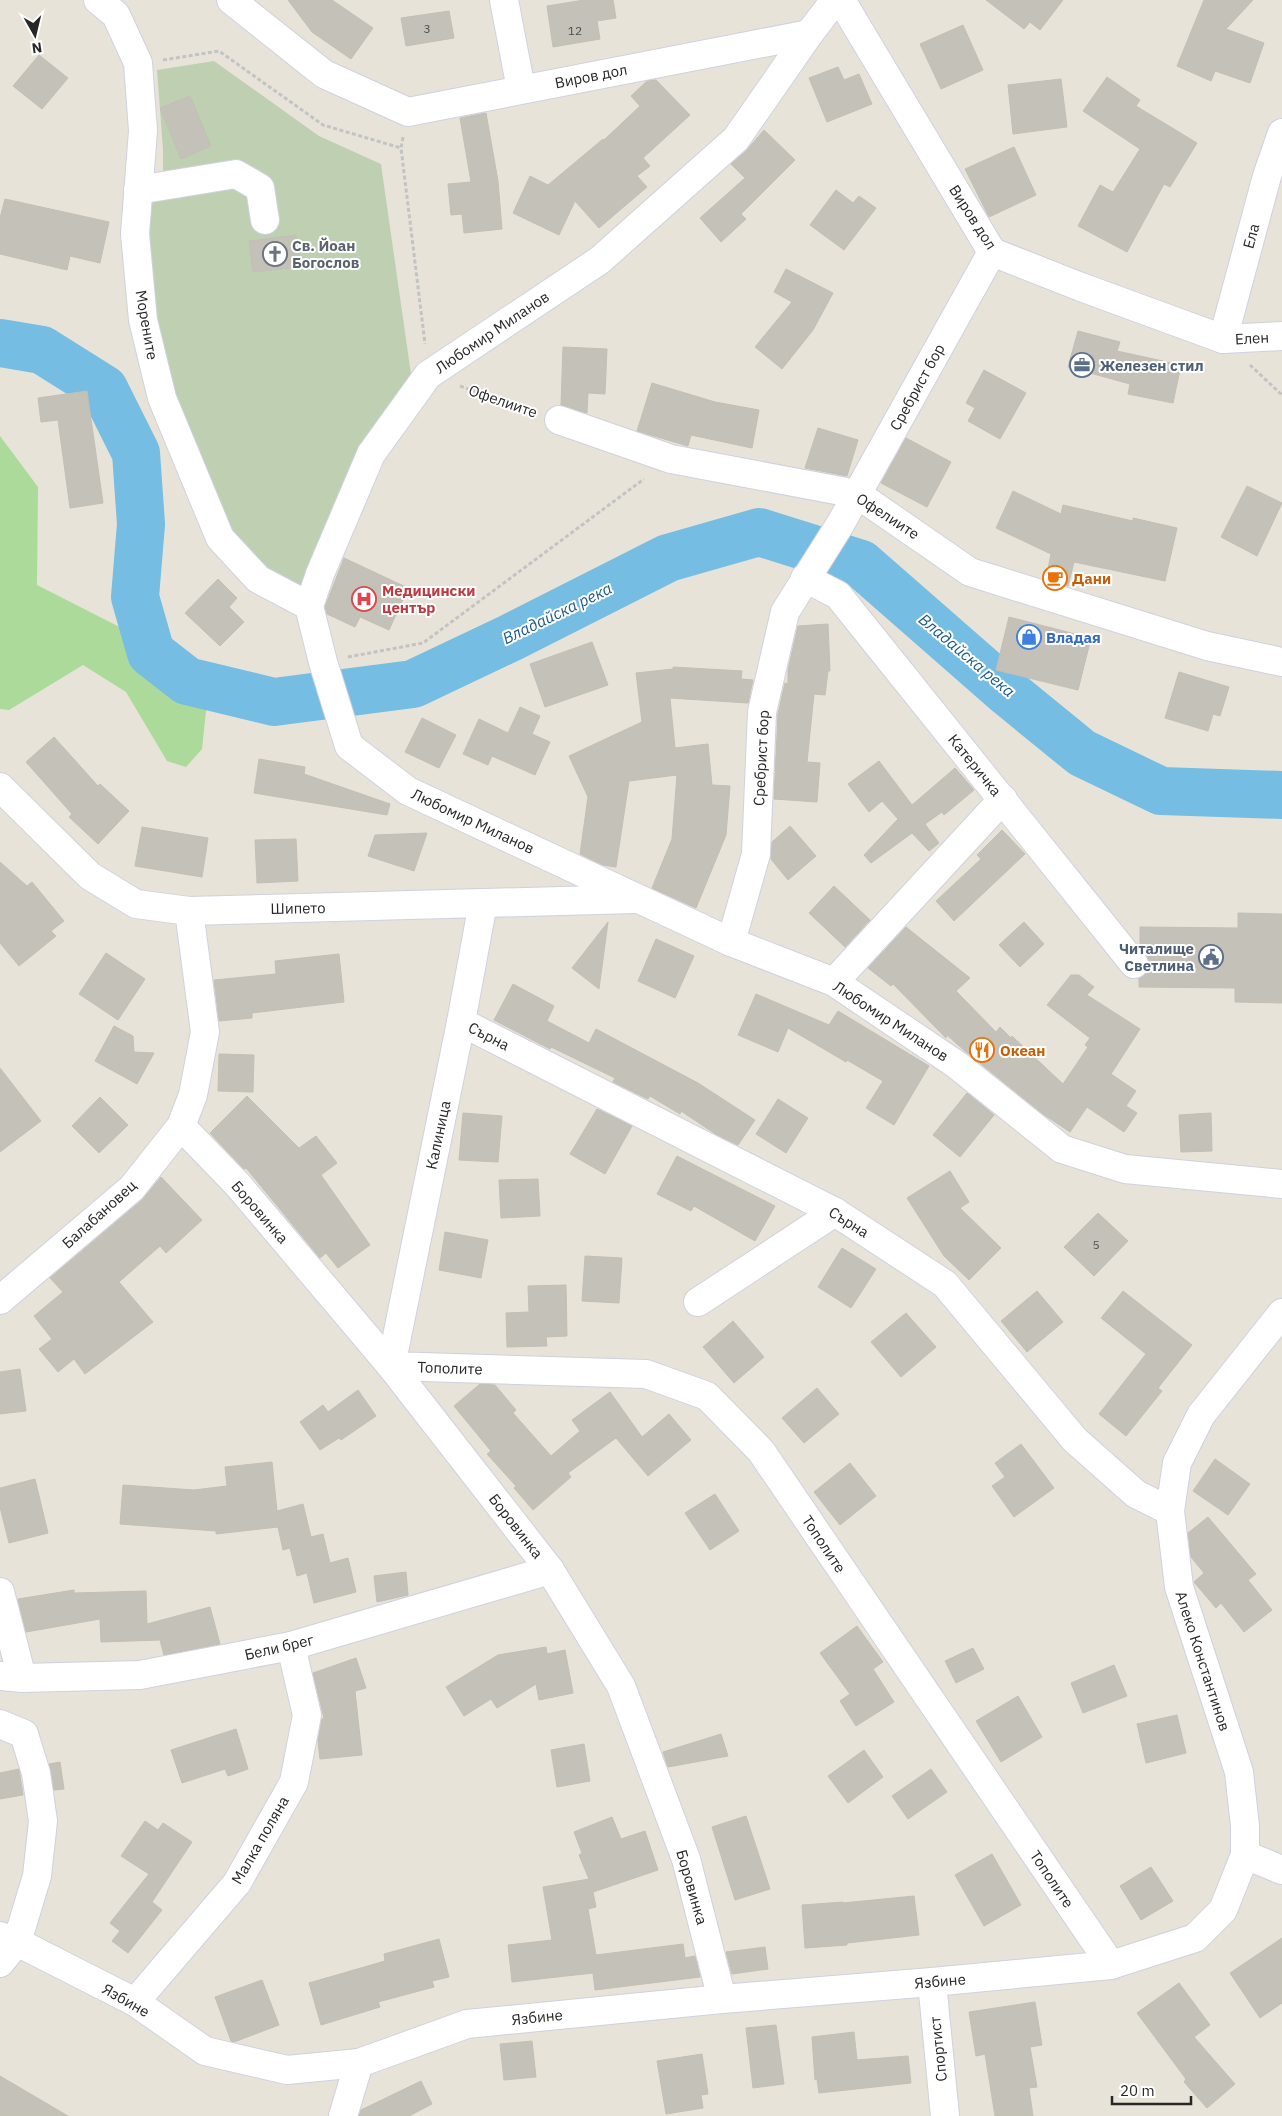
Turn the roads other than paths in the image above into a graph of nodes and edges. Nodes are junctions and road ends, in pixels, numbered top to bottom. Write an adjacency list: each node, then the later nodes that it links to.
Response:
1 (98, 0): 9 (street, Морените)
2 (231, 0): 7 (street, Виров дол)
3 (504, 0): 7 (street)
4 (835, 0): 6 (street, Любомир Миланов)
5 (841, 0): 11 (street, Виров дол)
6 (808, 34): 7 (street, Виров дол); 17 (street, Любомир Миланов)
7 (521, 89)
8 (1282, 133): 13 (street, Ела)
9 (138, 190): 10 (street); 17 (street, Морените)
10 (265, 220)
11 (992, 252): 13 (street, Виров дол); 15 (street, Сребрист бор)
12 (1282, 336): 13 (street, Елен)
13 (1223, 339)
14 (559, 420): 15 (street, Офелиите)
15 (857, 494): 16 (street, Сребрист бор); 18 (street, Офелиите)
16 (805, 578): 20 (street, Катеричка); 24 (street, Сребрист бор)
17 (309, 606): 21 (street, Любомир Миланов)
18 (1282, 662)
19 (0, 787): 23 (street, Шипето)
20 (1003, 799): 25 (street, Катеричка); 26 (street)
21 (640, 899): 22 (street, Шипето); 24 (street, Любомир Миланов)
22 (483, 903): 23 (street, Шипето); 27 (street, Калиница)
23 (189, 911): 28 (street, Балабановец)
24 (731, 942): 26 (street, Любомир Миланов)
25 (1134, 964)
26 (834, 982): 29 (street, Любомир Миланов)
27 (461, 1022): 30 (street, Сърна); 34 (street, Калиница)
28 (181, 1126): 31 (street, Балабановец); 34 (street, Боровинка)
29 (1282, 1184)
30 (835, 1212): 32 (street); 35 (street, Сърна)
31 (0, 1300)
32 (698, 1302)
33 (1282, 1313): 35 (street, Алеко Константинов)
34 (391, 1366): 36 (street, Боровинка); 45 (street, Тополите)
35 (1170, 1510): 41 (street, Алеко Константинов)
36 (550, 1570): 38 (street, Бели брег); 47 (street, Боровинка)
37 (0, 1592): 39 (street)
38 (291, 1646): 39 (street, Бели брег); 48 (street, Малка поляна)
39 (11, 1677)
40 (0, 1724): 43 (street)
41 (1246, 1855): 42 (street); 45 (street, Алеко Константинов)
42 (1282, 1870)
43 (8, 1939): 44 (street); 48 (street, Язбине)
44 (0, 1963)
45 (1111, 1965): 46 (street, Язбине)
46 (932, 1982): 47 (street, Язбине); 51 (street, Спортист)
47 (722, 1999): 49 (street, Язбине)
48 (135, 2002): 49 (street, Язбине)
49 (359, 2063): 50 (street)
50 (343, 2116)
51 (945, 2116)

